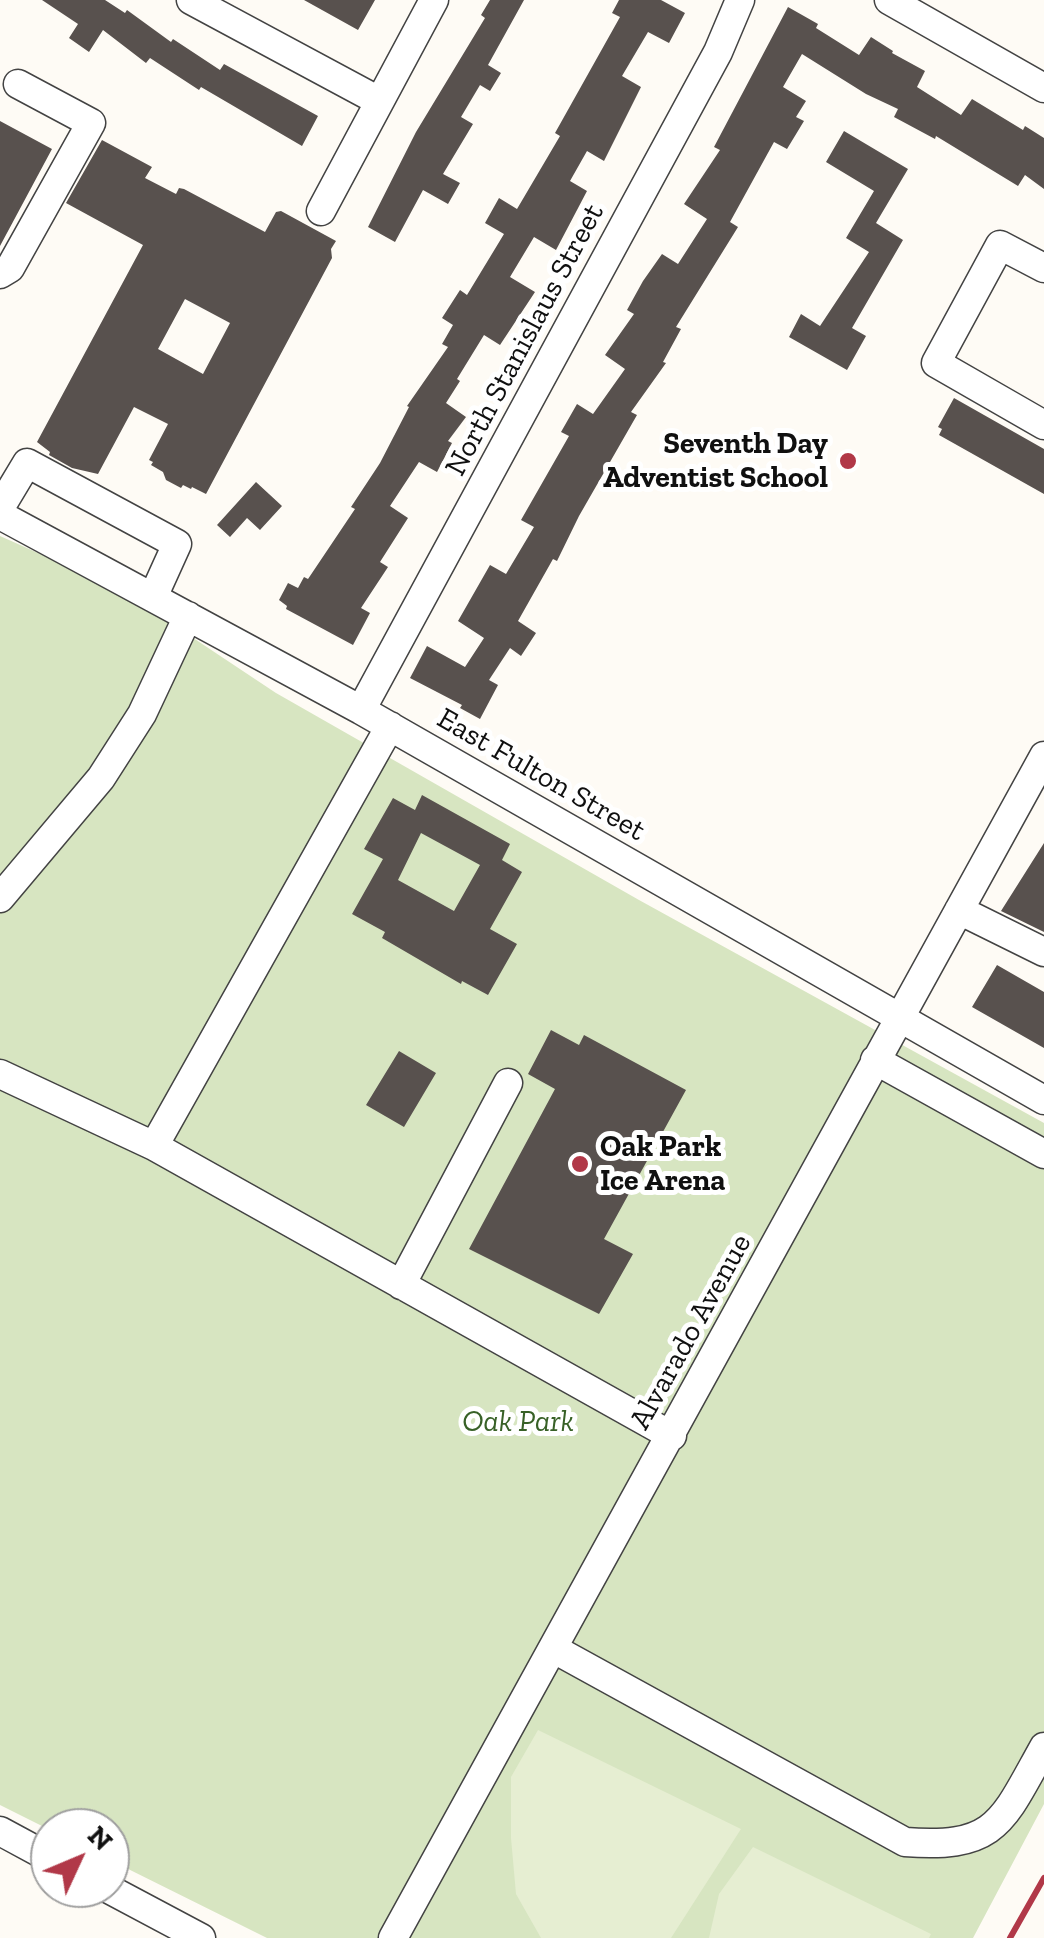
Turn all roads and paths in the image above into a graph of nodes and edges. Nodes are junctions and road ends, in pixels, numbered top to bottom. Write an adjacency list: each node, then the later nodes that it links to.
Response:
1 (191, 0): 7 (street)
2 (434, 0): 7 (street)
3 (740, 0): 15 (street, North Stanislaus Street)
4 (889, 0): 6 (street)
5 (18, 84): 10 (street)
6 (1044, 88)
7 (379, 101): 8 (street)
8 (321, 212)
9 (1044, 268): 11 (street)
10 (0, 274)
11 (1044, 426)
12 (0, 511): 13 (street, East Fulton Street); 13 (street)
13 (153, 598): 14 (street, East Fulton Street)
14 (188, 616): 15 (street, East Fulton Street); 18 (street)
15 (361, 710): 16 (street, East Fulton Street)
16 (390, 726): 21 (street, East Fulton Street); 26 (street)
17 (1043, 760): 19 (street, Alvarado Avenue)
18 (0, 898)
19 (960, 910): 20 (street); 21 (street, Alvarado Avenue)
20 (1044, 952)
21 (898, 1018): 22 (street, Alvarado Avenue); 25 (street, East Fulton Street)
22 (875, 1060): 27 (street); 29 (street, Alvarado Avenue)
23 (0, 1074): 26 (street)
24 (508, 1084): 28 (street)
25 (1044, 1100)
26 (154, 1146): 28 (street)
27 (1044, 1154)
28 (402, 1285): 29 (street)
29 (672, 1436): 30 (street, Alvarado Avenue)
30 (554, 1649): 31 (street); 36 (street, Alvarado Avenue)
31 (1044, 1747)
32 (0, 1831): 33 (street)
33 (30, 1847)
34 (130, 1900): 35 (street)
35 (201, 1938)
36 (393, 1938)

